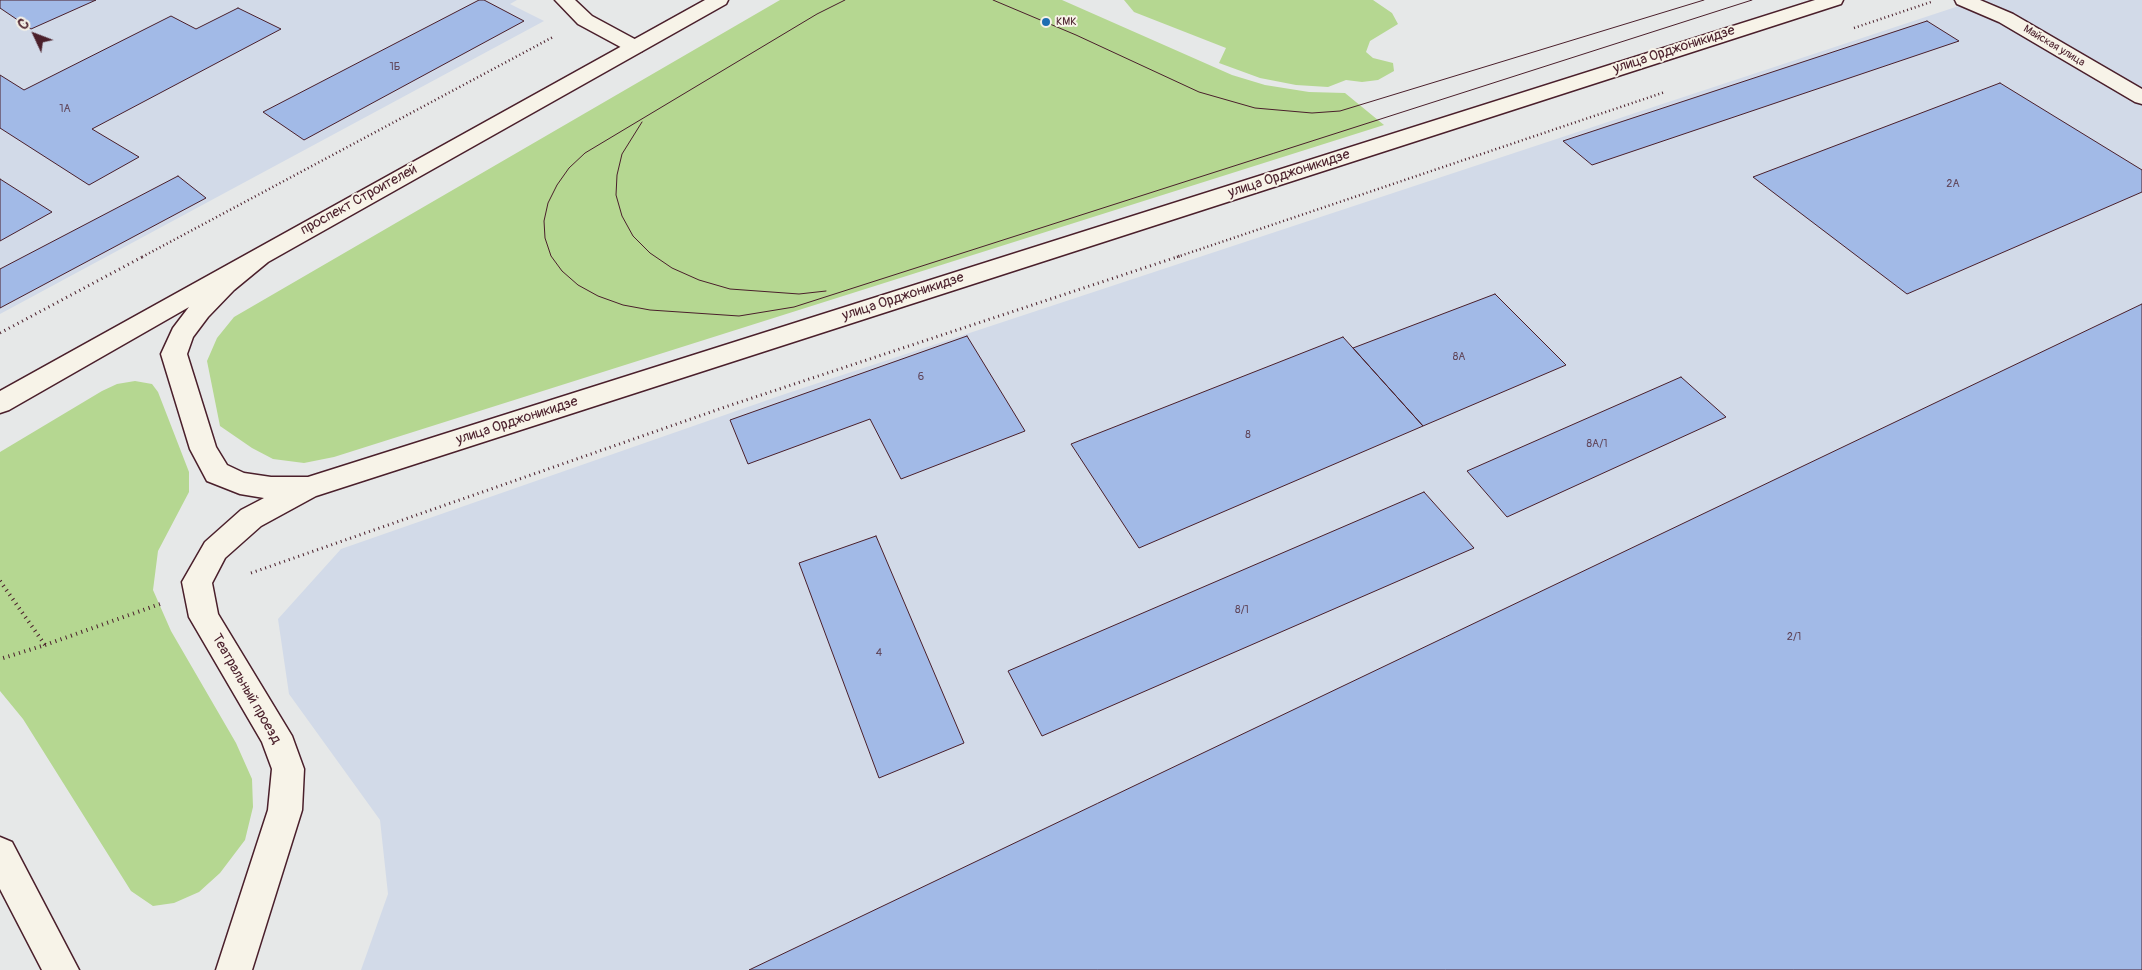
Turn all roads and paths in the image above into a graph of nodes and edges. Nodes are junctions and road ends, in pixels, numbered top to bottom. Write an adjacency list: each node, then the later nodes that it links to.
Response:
1 (564, 0): 6 (main road)
2 (719, 0): 8 (main road, проспект Строителей)
3 (1834, 0): 14 (main road, улица Орджоникидзе)
4 (1936, 0): 7 (path)
5 (1964, 0): 10 (main road, Майская улица)
6 (585, 20): 8 (main road); 12 (path)
7 (1852, 29)
8 (635, 47): 11 (main road, проспект Строителей)
9 (1673, 89): 16 (path)
10 (2142, 98)
11 (260, 256): 13 (main road, проспект Строителей); 14 (main road, улица Орджоникидзе)
12 (0, 333)
13 (0, 403)
14 (308, 488): 16 (main road, Театральный проезд)
15 (0, 581): 17 (path)
16 (199, 591): 17 (path); 21 (main road, Театральный проезд)
17 (45, 645): 18 (path)
18 (0, 659)
19 (0, 854): 20 (main road)
20 (61, 970)
21 (234, 970)

